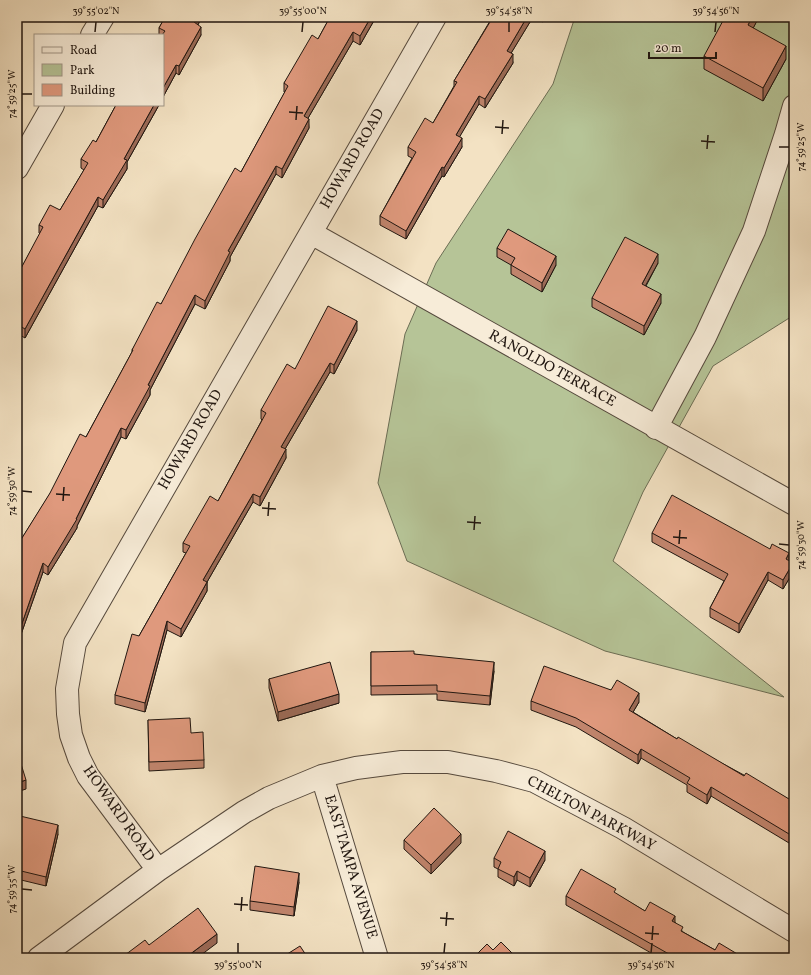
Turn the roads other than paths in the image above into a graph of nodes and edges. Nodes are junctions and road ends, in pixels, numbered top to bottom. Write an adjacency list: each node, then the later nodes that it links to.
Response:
1 (102, 17): 3 (street)
2 (435, 17): 7 (street, HOWARD ROAD)
3 (93, 34)
4 (52, 106): 6 (street)
5 (794, 106): 8 (street)
6 (17, 168)
7 (311, 233): 8 (street, RANOLDO TERRACE); 11 (street, HOWARD ROAD)
8 (656, 428): 9 (street, RANOLDO TERRACE)
9 (794, 504)
10 (322, 776): 11 (street, CHELTON PARKWAY); 12 (street, CHELTON PARKWAY); 14 (street, EAST TAMPA AVENUE)
11 (158, 870): 13 (street, CHELTON PARKWAY)
12 (794, 931)
13 (39, 958)
14 (377, 958)

